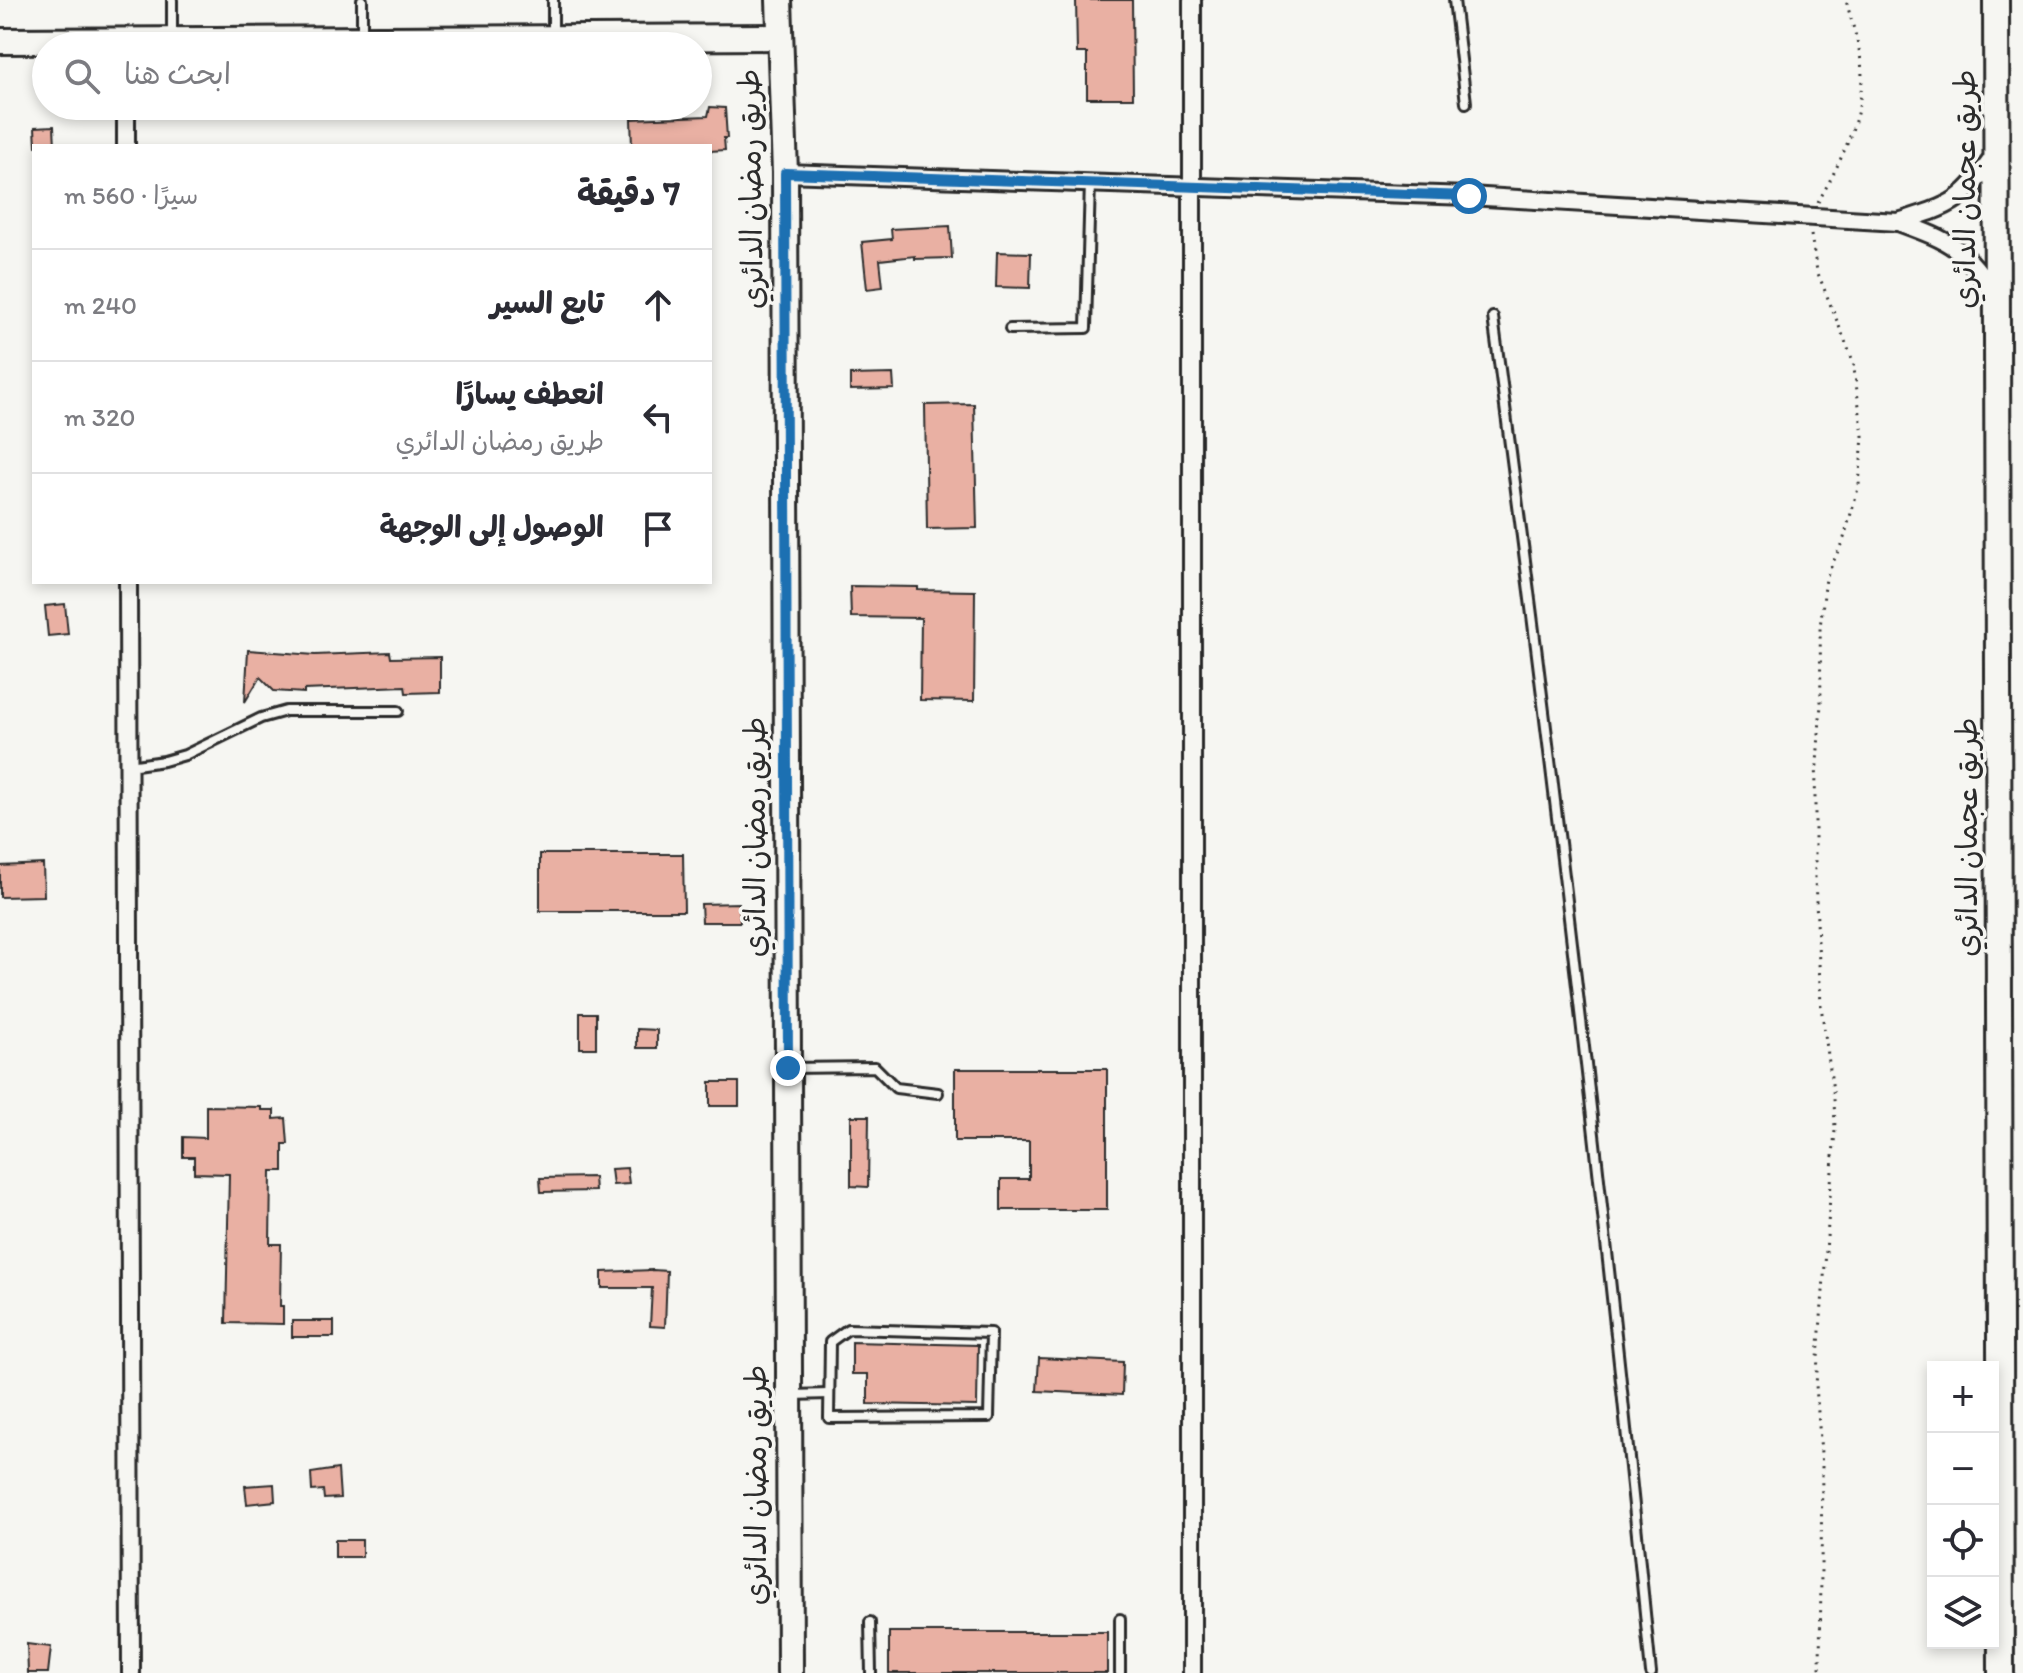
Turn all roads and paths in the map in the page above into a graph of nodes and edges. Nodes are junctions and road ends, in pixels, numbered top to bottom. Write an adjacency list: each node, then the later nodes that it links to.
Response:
1 (172, 0): 9 (lane)
2 (362, 0): 10 (lane)
3 (553, 0): 11 (lane)
4 (779, 0): 13 (street, طريق رمضان الدائري)
5 (1192, 0): 22 (street)
6 (1454, 0): 16 (lane)
7 (1846, 0): 23 (path)
8 (1996, 0): 19 (street, طريق عجمان الدائري)
9 (172, 32)
10 (362, 32)
11 (552, 32)
12 (712, 37): 13 (street)
13 (779, 37): 20 (street, طريق رمضان الدائري)
14 (0, 41): 15 (street)
15 (32, 42)
16 (1466, 103)
17 (126, 120): 18 (street)
18 (126, 144)
19 (1998, 151): 24 (street); 25 (street, طريق عجمان الدائري)
20 (785, 173): 21 (street); 31 (street, طريق رمضان الدائري)
21 (1090, 182): 22 (street); 27 (lane)
22 (1192, 186): 23 (street); 41 (street)
23 (1809, 218): 24 (street); 43 (path)
24 (1898, 222): 25 (street)
25 (1997, 299): 44 (street, طريق عجمان الدائري)
26 (1493, 317): 42 (lane)
27 (1010, 329)
28 (128, 584): 30 (street)
29 (398, 711): 30 (lane)
30 (128, 766): 37 (street)
31 (788, 1068): 32 (lane); 34 (street, طريق رمضان الدائري)
32 (938, 1093)
33 (829, 1394): 33 (lane); 34 (lane)
34 (787, 1395): 38 (street, طريق رمضان الدائري)
35 (1120, 1619): 40 (lane)
36 (870, 1622): 39 (lane)
37 (131, 1673)
38 (790, 1673)
39 (871, 1673)
40 (1120, 1673)
41 (1192, 1673)
42 (1651, 1673)
43 (1820, 1673)
44 (2001, 1673)

